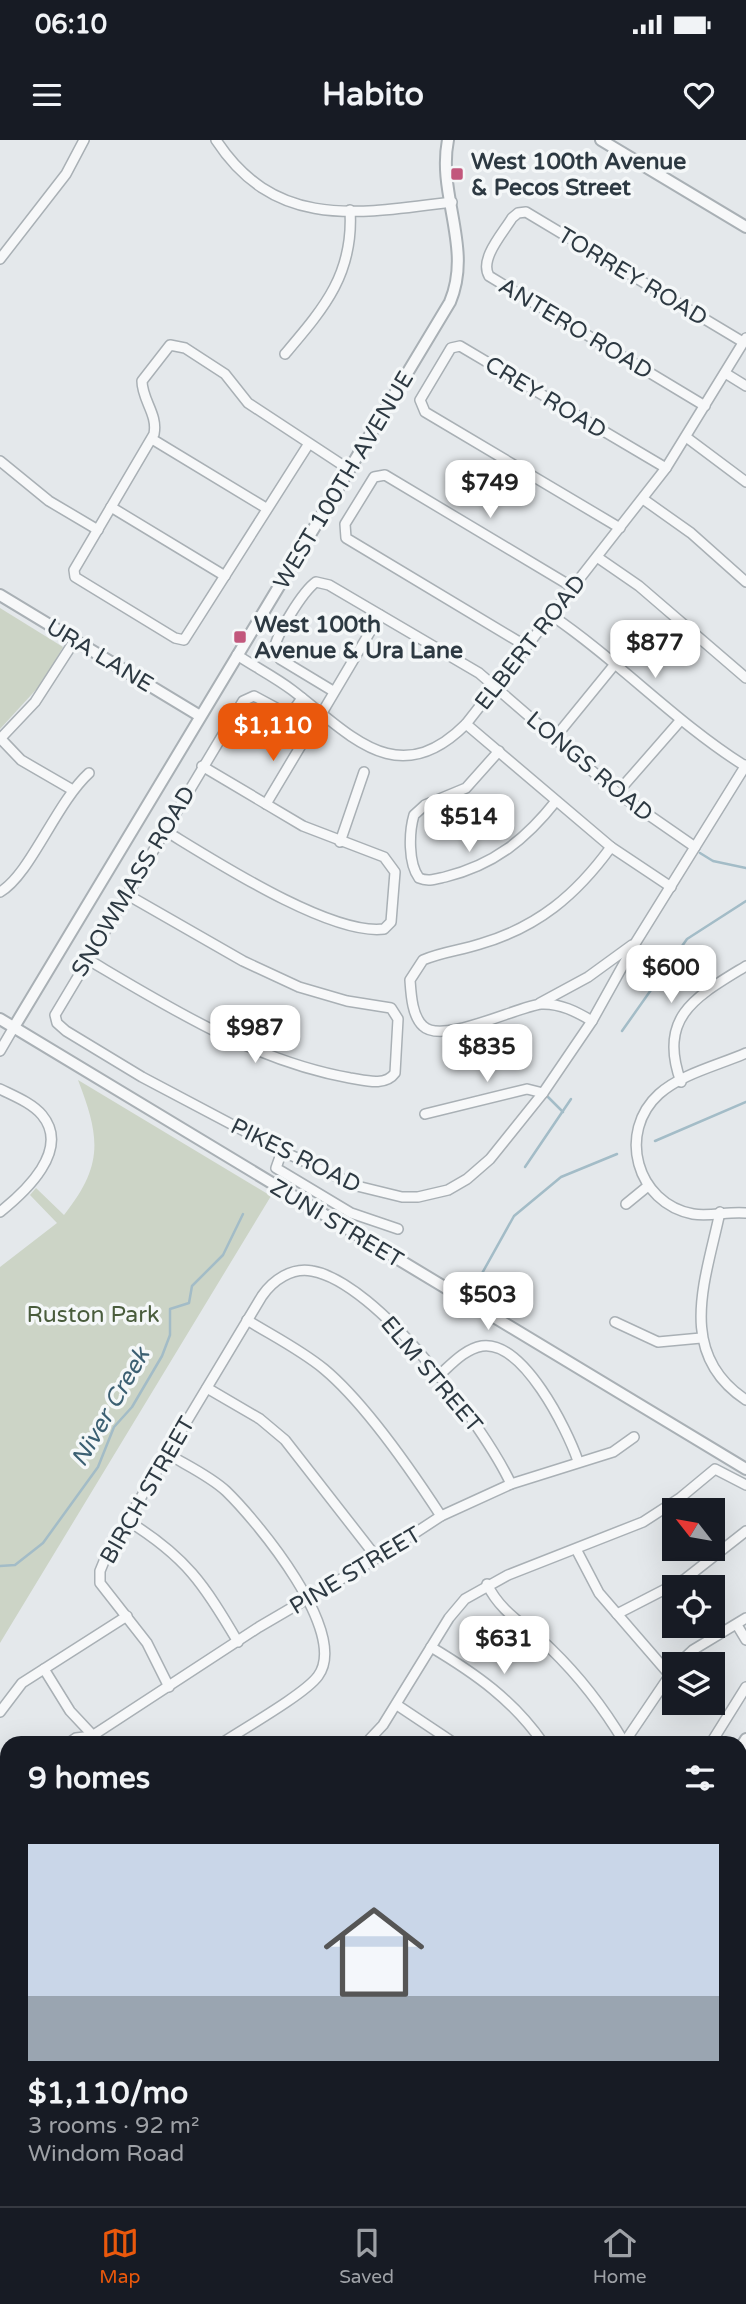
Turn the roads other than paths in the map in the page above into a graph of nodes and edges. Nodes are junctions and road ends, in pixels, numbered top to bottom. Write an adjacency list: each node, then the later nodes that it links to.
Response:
1 (84, 140): 9 (street)
2 (216, 140): 6 (street)
3 (448, 140): 5 (street, WEST 100TH AVENUE)
4 (601, 140): 7 (street)
5 (452, 202): 6 (street); 20 (street, WEST 100TH AVENUE)
6 (350, 210): 11 (street)
7 (746, 227)
8 (504, 232): 10 (street, TORREY ROAD); 14 (street, ANTERO ROAD)
9 (0, 258)
10 (745, 340): 12 (street, ELBERT ROAD)
11 (285, 354)
12 (725, 373): 13 (street); 14 (street, ELBERT ROAD)
13 (746, 386)
14 (705, 406): 15 (street, ELBERT ROAD)
15 (686, 437): 19 (street, ELBERT ROAD); 21 (street)
16 (152, 439): 17 (street); 23 (street); 24 (street)
17 (308, 444): 20 (street); 24 (street)
18 (0, 461): 26 (street)
19 (666, 468): 22 (street, ELBERT ROAD); 25 (street, CREY ROAD)
20 (350, 470): 36 (street, WEST 100TH AVENUE)
21 (746, 481)
22 (643, 499): 25 (street, ELBERT ROAD); 29 (street)
23 (111, 507): 26 (street); 28 (street)
24 (266, 508): 28 (street)
25 (620, 528): 27 (street, ELBERT ROAD)
26 (98, 530): 28 (street)
27 (597, 557): 30 (street, ELBERT ROAD); 38 (street)
28 (225, 576)
29 (746, 582)
30 (574, 587): 33 (street, ELBERT ROAD); 35 (street)
31 (0, 595): 34 (street, URA LANE)
32 (380, 615): 39 (street, LONGS ROAD); 40 (street); 40 (street, LONGS ROAD)
33 (551, 615): 35 (street, ELBERT ROAD); 37 (street)
34 (75, 640): 43 (street, URA LANE); 49 (street)
35 (526, 646): 39 (street, ELBERT ROAD)
36 (237, 656): 41 (street, ELBERT ROAD); 43 (street, WEST 100TH AVENUE)
37 (615, 664): 45 (street); 47 (street)
38 (746, 678)
39 (495, 687): 46 (street, ELBERT ROAD); 62 (street, LONGS ROAD)
40 (333, 691): 44 (street)
41 (302, 698): 42 (street); 44 (street, ELBERT ROAD)
42 (290, 715): 44 (street); 51 (street, SNOWMASS ROAD)
43 (200, 716): 73 (street, WEST 100TH AVENUE)
44 (323, 716): 46 (street, ELBERT ROAD)
45 (680, 721): 52 (street); 55 (street)
46 (466, 724): 50 (street)
47 (562, 729)
48 (306, 737): 58 (street)
49 (0, 739): 56 (street)
50 (499, 751): 57 (street); 57 (street)
51 (202, 766): 58 (street); 59 (street, SNOWMASS ROAD)
52 (746, 766): 62 (street, PIKES ROAD)
53 (364, 772): 60 (street)
54 (89, 773): 56 (street)
55 (624, 785)
56 (71, 789): 64 (street)
57 (556, 801): 61 (street)
58 (266, 804): 60 (street)
59 (164, 830): 60 (street); 65 (street, SNOWMASS ROAD)
60 (340, 842)
61 (611, 847): 63 (street); 69 (street)
62 (695, 847): 63 (street, PIKES ROAD)
63 (671, 887): 66 (street, PIKES ROAD)
64 (0, 892)
65 (126, 894): 67 (street, SNOWMASS ROAD); 67 (street)
66 (636, 942): 69 (street); 72 (street, PIKES ROAD)
67 (87, 959): 71 (street, SNOWMASS ROAD)
68 (746, 967): 76 (street)
69 (539, 1004): 72 (street)
70 (0, 1019): 73 (street, ZUNI STREET)
71 (56, 1019): 80 (street, PIKES ROAD)
72 (592, 1021): 78 (street, PIKES ROAD)
73 (14, 1027): 74 (street, WEST 100TH AVENUE); 97 (street, ZUNI STREET)
74 (0, 1051)
75 (746, 1053): 76 (street)
76 (681, 1082): 81 (street)
77 (0, 1088): 83 (street)
78 (543, 1093): 79 (street); 80 (street, PIKES ROAD)
79 (425, 1114)
80 (282, 1151): 86 (street)
81 (648, 1186): 82 (street); 84 (street)
82 (626, 1205)
83 (0, 1212)
84 (720, 1212): 85 (street); 90 (street)
85 (746, 1213)
86 (398, 1229)
87 (336, 1281): 88 (street, BIRCH STREET); 91 (street, ELM STREET)
88 (247, 1320): 92 (street, BIRCH STREET); 100 (street)
89 (615, 1322): 90 (street)
90 (701, 1338): 93 (street)
91 (437, 1377): 96 (street); 98 (street, ELM STREET)
92 (207, 1388): 95 (street, BIRCH STREET); 104 (street)
93 (746, 1400)
94 (634, 1437): 96 (street, PINE STREET)
95 (167, 1454): 101 (street, BIRCH STREET); 106 (street)
96 (578, 1461): 98 (street, PINE STREET)
97 (746, 1469)
98 (511, 1484): 100 (street, PINE STREET)
99 (746, 1485): 103 (street)
100 (442, 1516): 104 (street, PINE STREET)
101 (128, 1521): 108 (street, BIRCH STREET); 112 (street)
102 (746, 1531): 107 (street)
103 (576, 1549): 105 (street); 107 (street)
104 (377, 1558): 106 (street, PINE STREET)
105 (487, 1584): 113 (street); 128 (street)
106 (308, 1600): 112 (street, PINE STREET); 124 (street)
107 (617, 1614): 115 (street)
108 (127, 1616): 116 (street); 118 (street)
109 (746, 1618): 110 (street)
110 (737, 1625): 111 (street); 114 (street)
111 (746, 1640)
112 (238, 1642): 118 (street, PINE STREET)
113 (431, 1647): 120 (street); 127 (street)
114 (691, 1652)
115 (662, 1662)
116 (44, 1669): 121 (street); 122 (street)
117 (662, 1685): 129 (street)
118 (169, 1687): 123 (street, PINE STREET)
119 (746, 1687): 130 (street)
120 (397, 1704): 125 (street); 126 (street)
121 (0, 1712)
122 (89, 1736)
123 (100, 1736)
124 (232, 1736)
125 (372, 1736)
126 (444, 1736)
127 (537, 1736)
128 (620, 1736)
129 (628, 1736)
130 (715, 1736)

